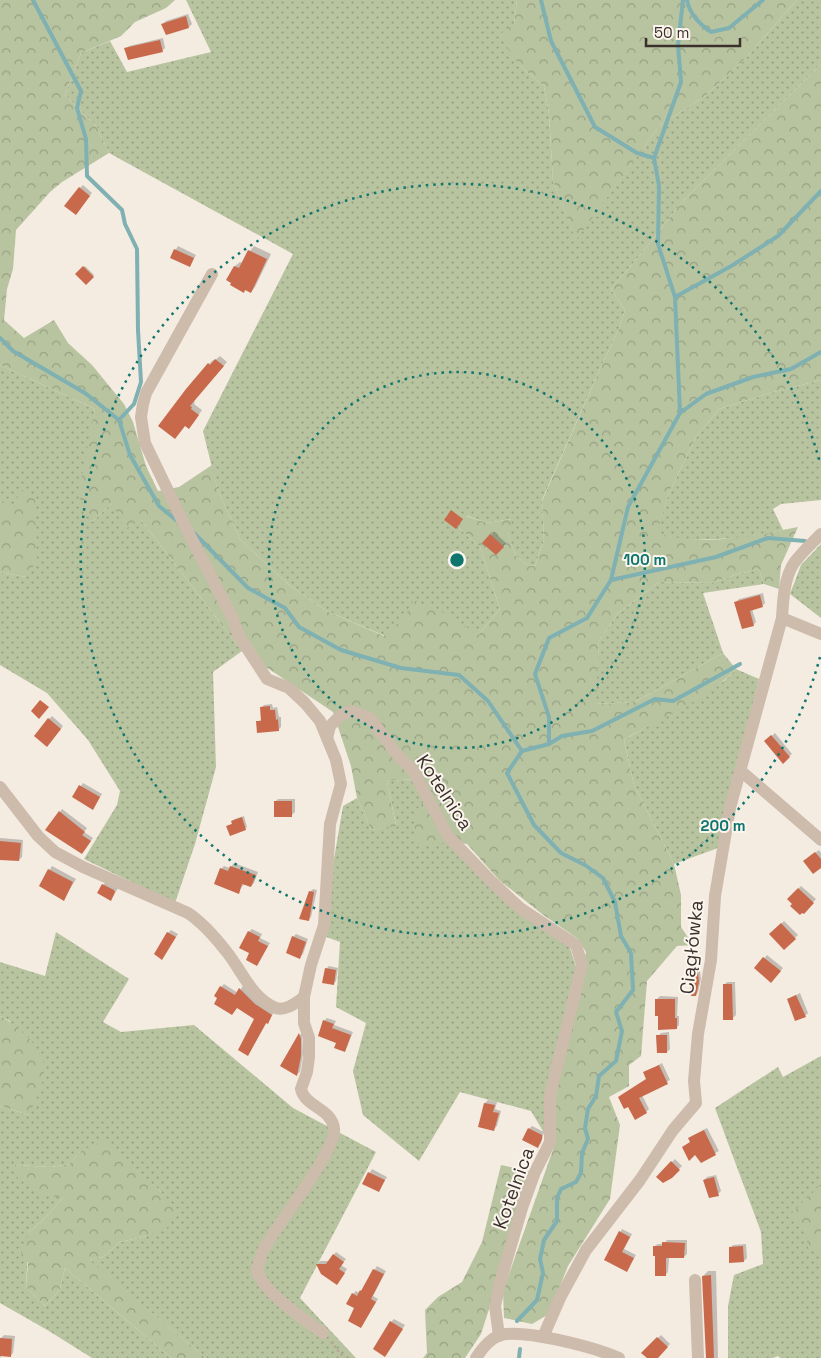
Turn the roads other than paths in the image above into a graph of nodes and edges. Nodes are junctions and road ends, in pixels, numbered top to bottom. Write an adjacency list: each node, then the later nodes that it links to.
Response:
1 (212, 274): 5 (street)
2 (821, 534): 3 (street, Ciągłówka)
3 (782, 618): 4 (street); 6 (street, Ciągłówka)
4 (821, 634)
5 (327, 738): 9 (street); 12 (street, Kotelnica)
6 (742, 771): 8 (street); 13 (street, Ciągłówka)
7 (0, 787): 9 (street)
8 (821, 840)
9 (304, 997): 11 (street)
10 (694, 1280): 16 (street)
11 (323, 1333)
12 (499, 1336): 13 (street); 14 (street)
13 (543, 1337): 15 (street)
14 (476, 1358)
15 (619, 1358)
16 (698, 1358)

